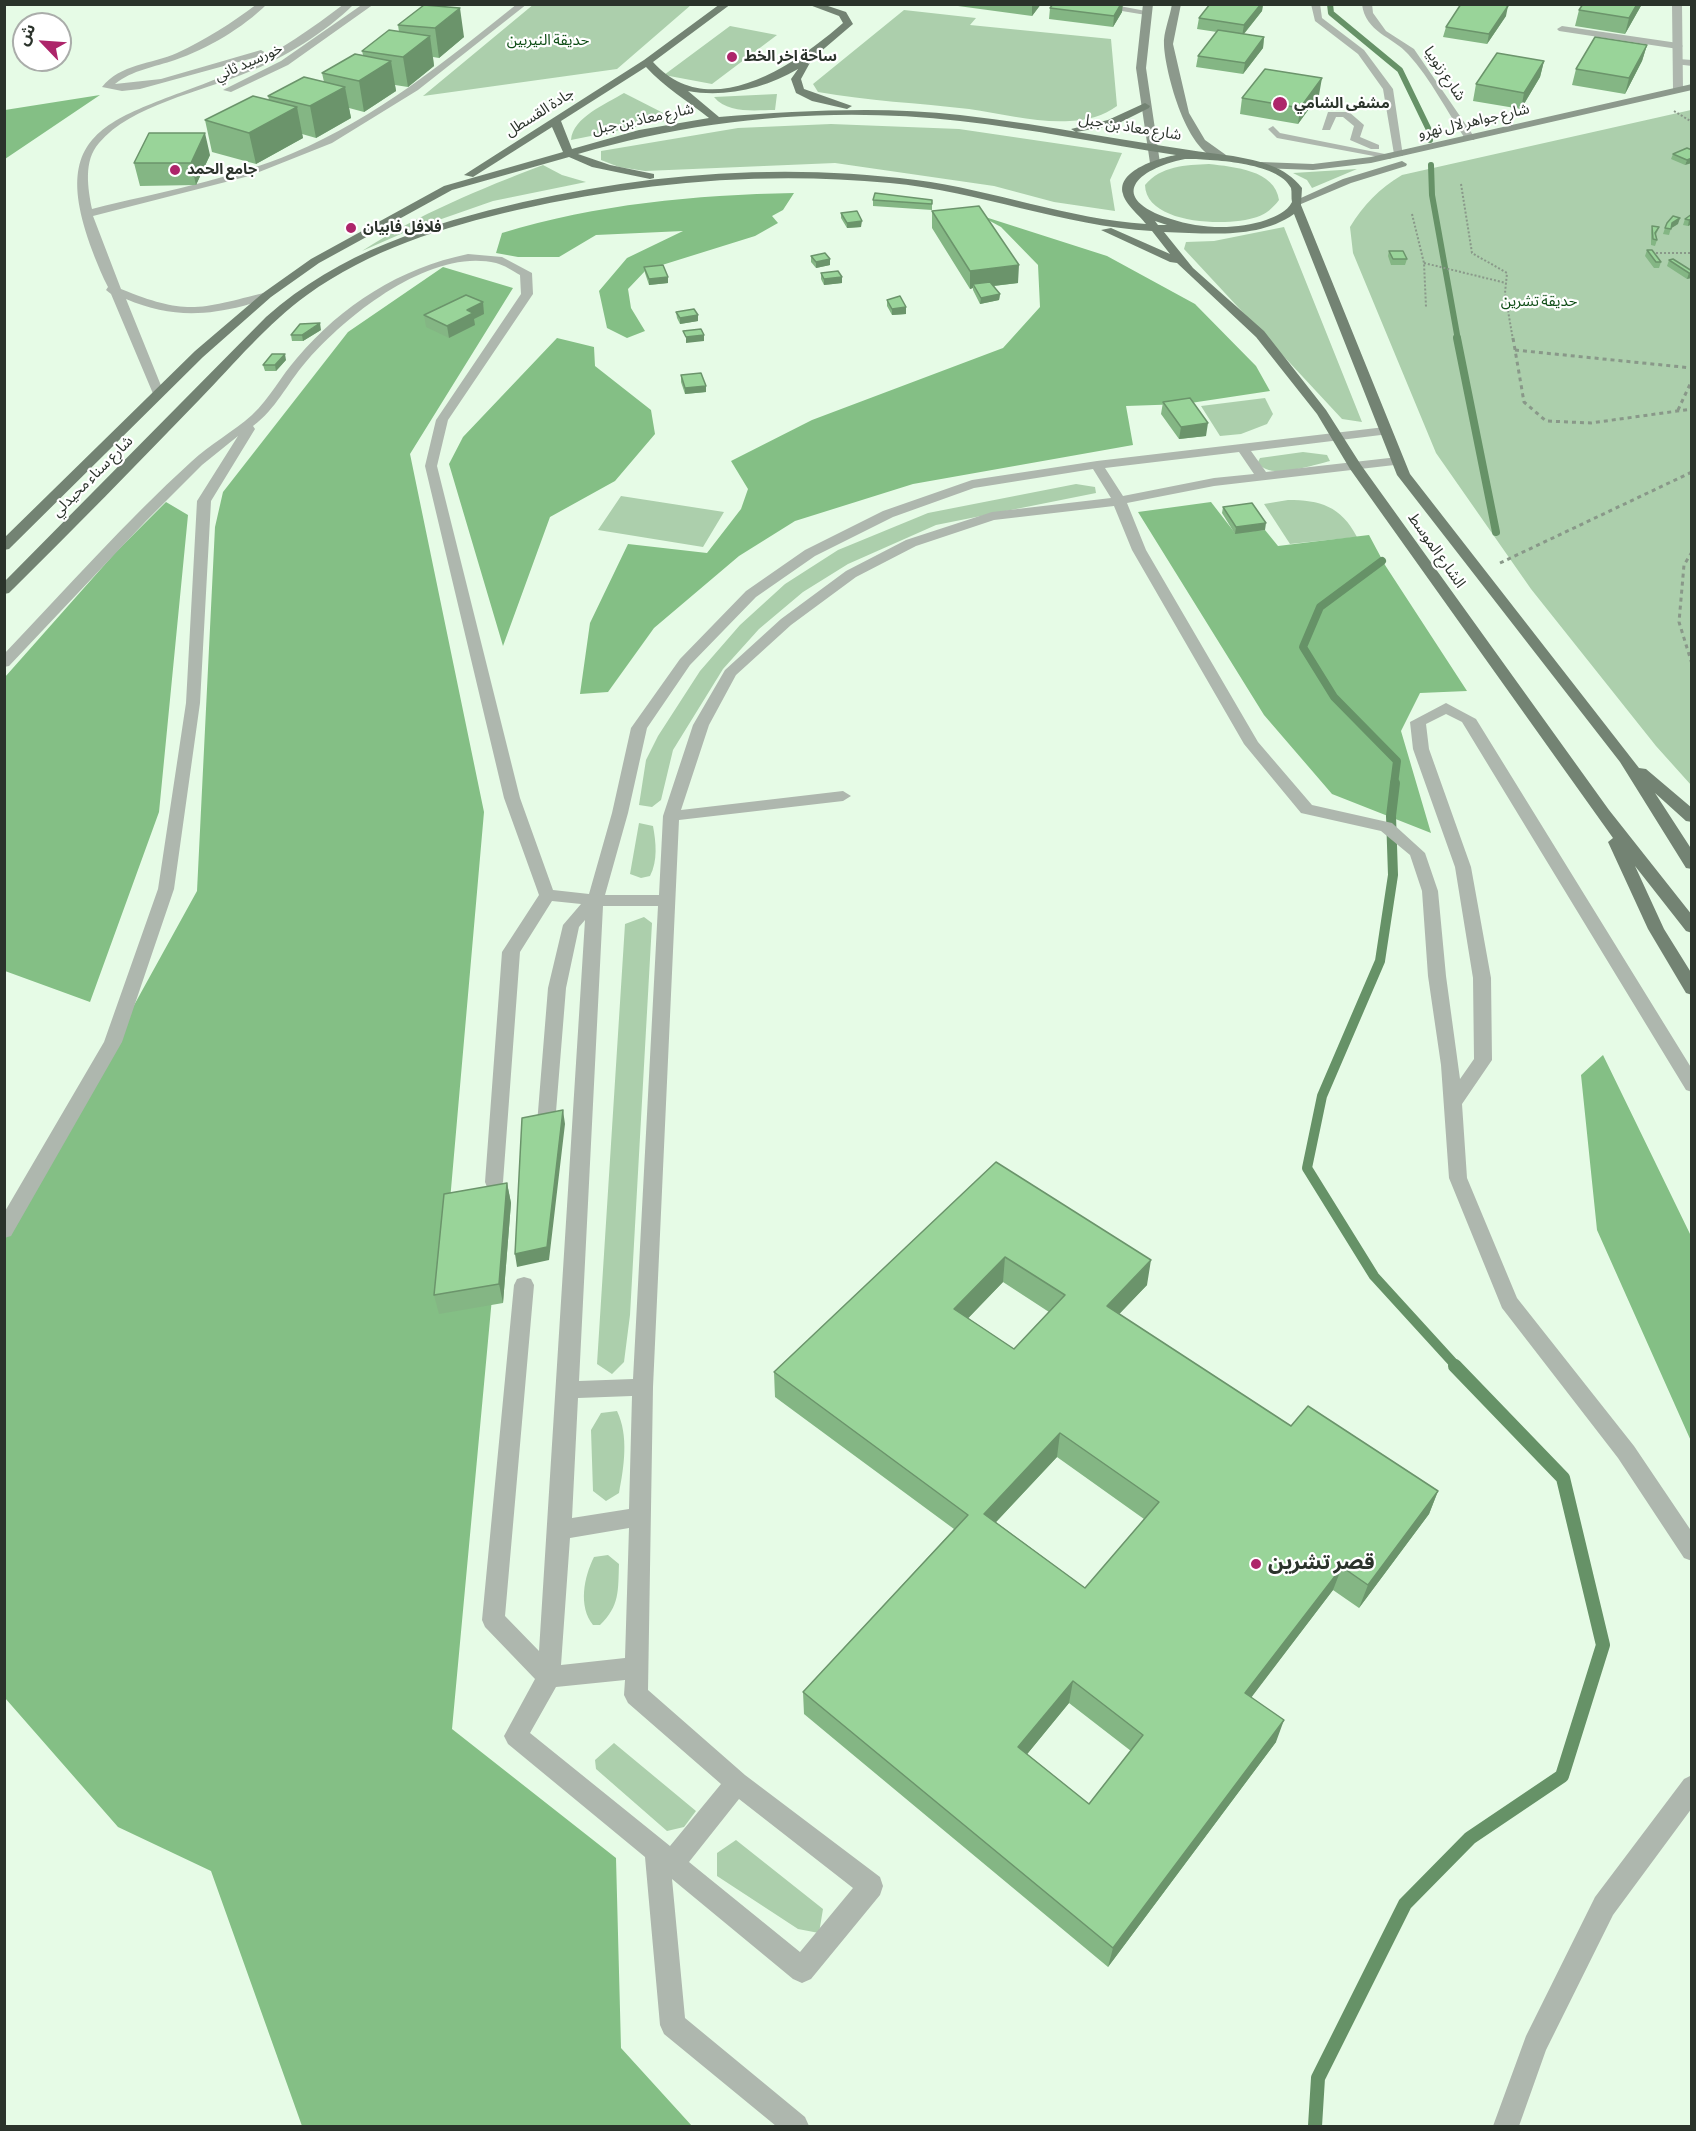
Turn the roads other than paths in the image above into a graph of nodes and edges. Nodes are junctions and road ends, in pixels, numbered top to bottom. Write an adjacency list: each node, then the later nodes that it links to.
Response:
1 (263, 4): 14 (street)
2 (350, 4): 14 (street, خورسيد ثاني)
3 (370, 4): 23 (street, خورسيد ثاني)
4 (523, 4): 47 (street)
5 (726, 4): 17 (main road, جادة القسطل)
6 (811, 4): 16 (main road)
7 (1084, 4): 12 (street)
8 (1177, 4): 39 (main road)
9 (1315, 4): 37 (street)
10 (1367, 4): 34 (street, شارع زنوبيا)
11 (1677, 4): 15 (street)
12 (1147, 8): 26 (main road)
13 (1562, 29): 15 (street)
14 (294, 44): 28 (street, خورسيد ثاني)
15 (1678, 46): 18 (street)
16 (811, 56): 20 (main road); 27 (main road)
17 (647, 62): 20 (main road); 30 (main road, جادة القسطل)
18 (1678, 62): 19 (street); 22 (street)
19 (1692, 63)
20 (674, 85): 29 (main road)
21 (1692, 87): 22 (main road, شارع جواهر لال نهرو)
22 (1678, 90): 34 (main road, شارع جواهر لال نهرو)
23 (213, 95)
24 (1692, 96): 44 (main road, شارع جواهر لال نهرو)
25 (180, 106): 28 (street, خورسيد ثاني)
26 (1145, 106): 33 (main road); 35 (main road)
27 (890, 113): 29 (main road, شارع معاذ بن جبل); 33 (main road, شارع معاذ بن جبل)
28 (126, 119): 47 (street, خورسيد ثاني)
29 (717, 120): 36 (main road, شارع معاذ بن جبل)
30 (556, 122): 36 (main road); 43 (main road, جادة القسطل)
31 (1326, 128): 37 (street)
32 (1273, 129): 37 (street)
33 (1050, 130): 35 (main road, شارع معاذ بن جبل)
34 (1470, 138): 37 (main road, شارع جواهر لال نهرو)
35 (1152, 146): 38 (main road, شارع معاذ بن جبل); 40 (main road)
36 (570, 152): 42 (main road); 43 (main road, شارع معاذ بن جبل)
37 (1395, 155): 41 (main road, شارع جواهر لال نهرو)
38 (1203, 156): 39 (main road, الشارع الموسط); 40 (main road)
39 (1222, 157): 41 (main road, الشارع الموسط)
40 (1155, 163): 45 (main road, الشارع الموسط)
41 (1261, 165): 44 (main road, الشارع الموسط)
42 (667, 178): 46 (main road); 64 (main road, شارع سناء محيدلي)
43 (448, 188): 52 (main road, شارع معاذ بن جبل)
44 (1296, 204): 49 (main road); 55 (main road, الشارع الموسط)
45 (1139, 208): 48 (main road, الشارع الموسط); 49 (main road)
46 (1060, 213): 48 (main road); 50 (main road)
47 (87, 214): 51 (street, خورسيد ثاني)
48 (1155, 229): 49 (main road); 50 (main road, الشارع الموسط)
49 (1216, 229)
50 (1189, 270): 56 (main road, الشارع الموسط)
51 (112, 290): 52 (street); 53 (street, خورسيد ثاني)
52 (267, 295): 53 (main road, شارع معاذ بن جبل)
53 (158, 393): 63 (main road, شارع سناء محيدلي)
54 (259, 416): 65 (street); 72 (street); 81 (street)
55 (1385, 431): 56 (street); 58 (main road, الشارع الموسط)
56 (1335, 436): 57 (street); 60 (main road, الشارع الموسط)
57 (1243, 448): 59 (street); 61 (street)
58 (1398, 461): 60 (street); 66 (main road, الشارع الموسط)
59 (1096, 465): 62 (street); 73 (street)
60 (1355, 466): 61 (street); 68 (main road, الشارع الموسط)
61 (1263, 477): 62 (street)
62 (1119, 501): 69 (street); 78 (street)
63 (4, 546)
64 (4, 590)
65 (4, 663)
66 (1626, 759): 70 (main road); 71 (main road, الشارع الموسط)
67 (843, 796): 69 (street)
68 (1603, 813): 75 (main road, الشارع الموسط); 76 (main road)
69 (671, 816): 74 (street)
70 (1692, 817)
71 (1692, 864)
72 (548, 895): 73 (street); 80 (street)
73 (595, 900): 74 (street); 79 (street); 84 (street)
74 (667, 901): 83 (street)
75 (1692, 927)
76 (1692, 988)
77 (1692, 1085): 78 (street)
78 (1452, 1104): 87 (street)
79 (546, 1124)
80 (494, 1182)
81 (4, 1231)
82 (524, 1285): 89 (street)
83 (643, 1387): 84 (street); 85 (street)
84 (567, 1390): 86 (street)
85 (639, 1517): 86 (street); 88 (street)
86 (560, 1530): 89 (street)
87 (1692, 1551)
88 (635, 1668): 89 (street); 90 (street)
89 (549, 1677): 92 (street)
90 (737, 1783): 92 (street); 92 (street)
91 (1692, 1787): 94 (street)
92 (664, 1858): 93 (street)
93 (796, 2127)
94 (1506, 2127)

